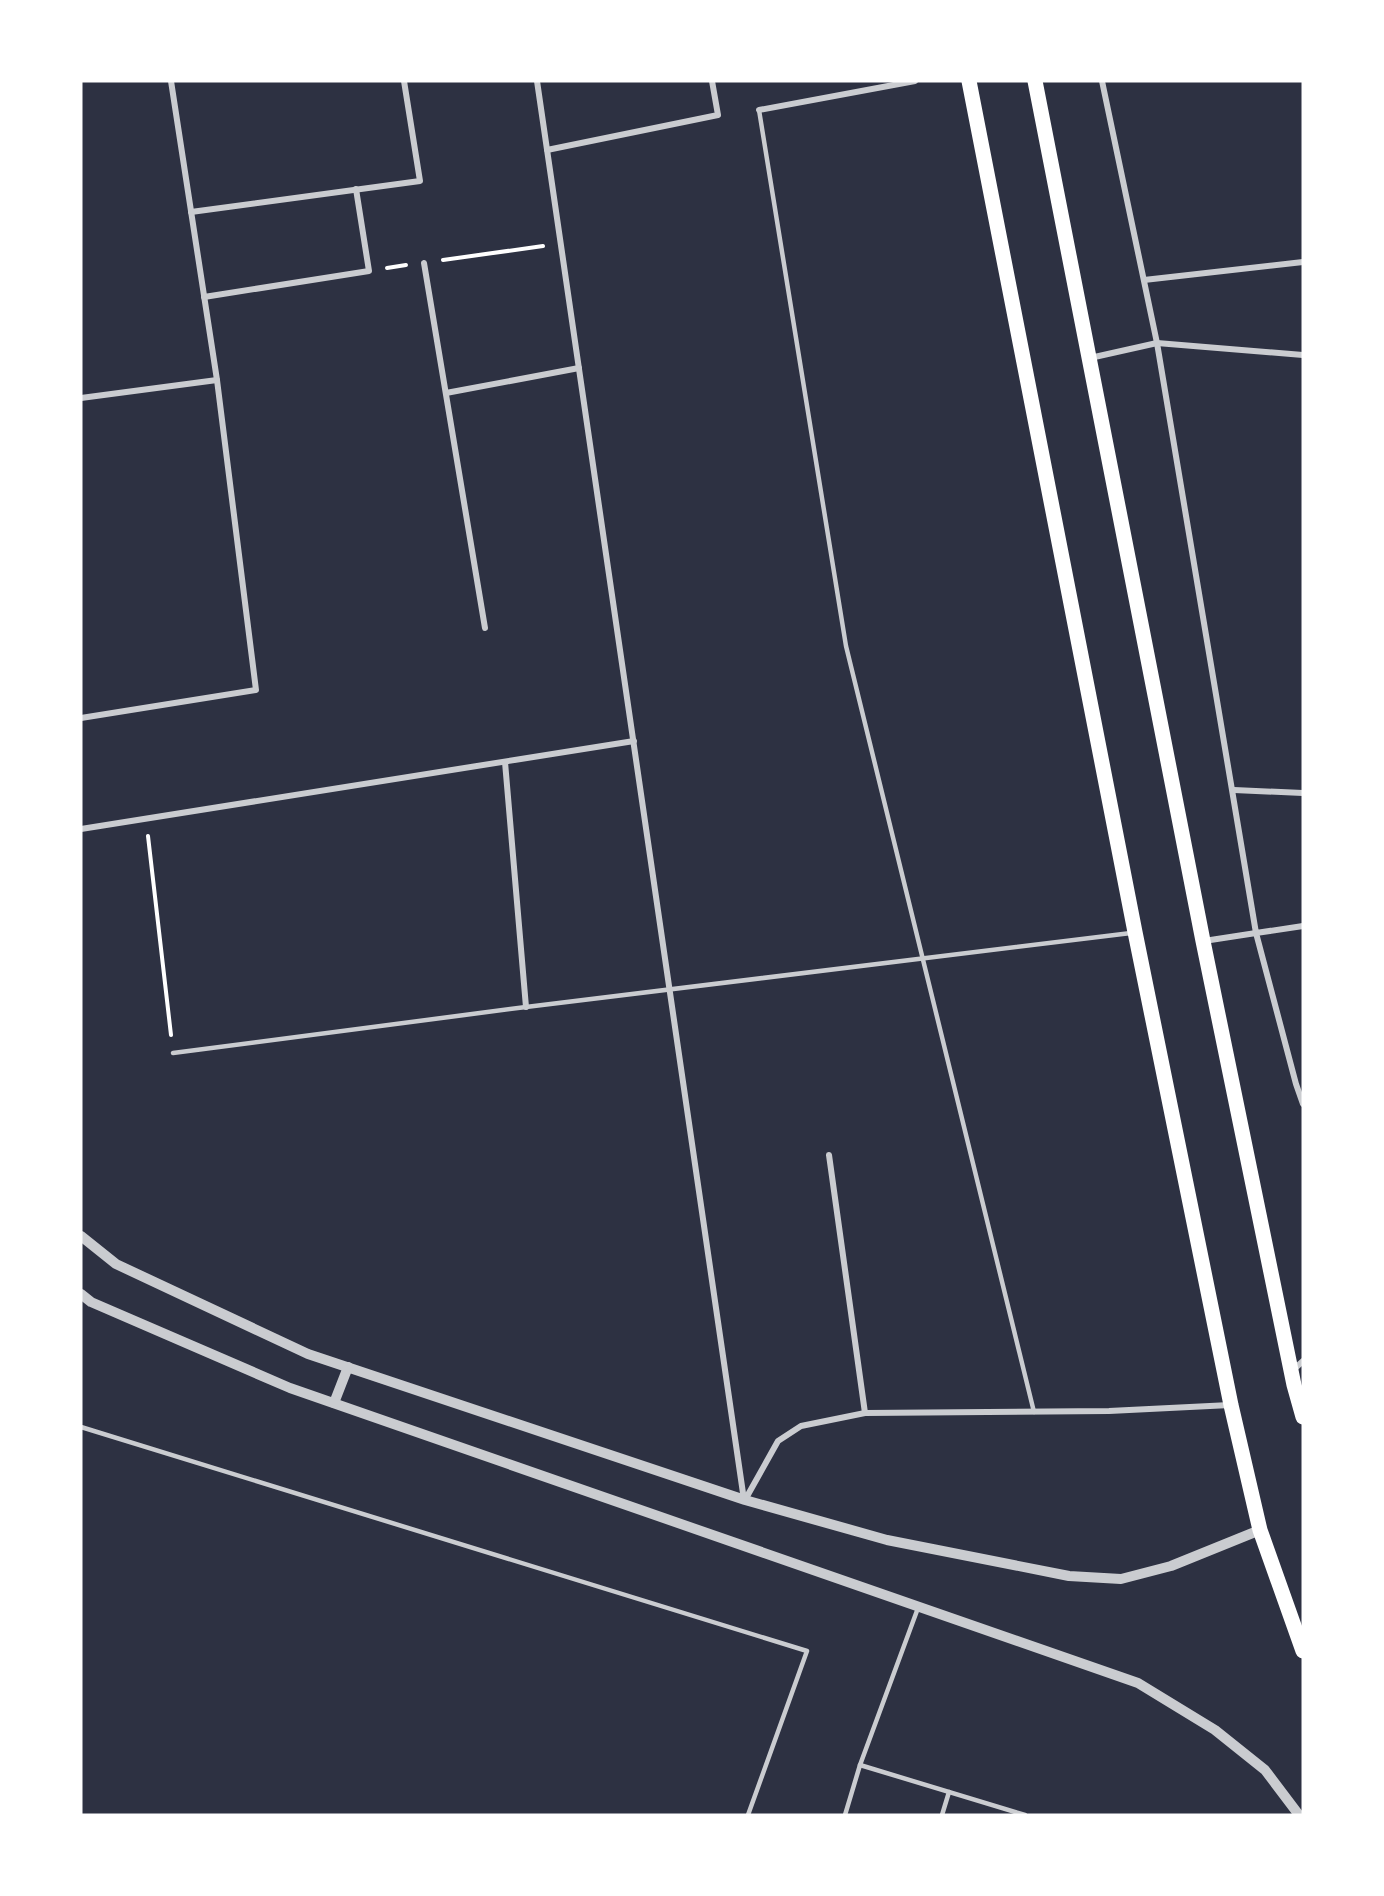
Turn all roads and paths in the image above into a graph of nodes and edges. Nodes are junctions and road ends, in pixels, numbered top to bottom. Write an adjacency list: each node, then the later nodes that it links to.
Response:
1 (171, 81): 12 (street)
2 (404, 81): 11 (street)
3 (537, 81): 10 (street)
4 (712, 81): 10 (street)
5 (915, 81): 9 (street)
6 (969, 81): 35 (main road)
7 (1035, 81): 21 (main road)
8 (1102, 81): 17 (street)
9 (759, 110): 38 (lane)
10 (547, 150): 13 (street)
11 (356, 189): 12 (street); 16 (street)
12 (191, 212): 18 (street)
13 (561, 244): 14 (path); 22 (street)
14 (424, 262): 16 (path); 24 (street)
15 (1303, 262): 17 (street)
16 (369, 271): 18 (street)
17 (1144, 280): 19 (street)
18 (204, 297): 23 (street)
19 (1157, 343): 20 (street); 21 (street); 30 (street)
20 (1303, 355)
21 (1089, 358): 37 (main road)
22 (579, 368): 24 (street); 28 (street)
23 (217, 381): 25 (street); 27 (street)
24 (446, 393): 26 (street)
25 (81, 398)
26 (485, 628)
27 (81, 718)
28 (634, 741): 29 (street); 39 (street)
29 (505, 762): 32 (street); 40 (street)
30 (1234, 790): 31 (street); 36 (street)
31 (1303, 793)
32 (146, 818): 33 (street); 41 (path)
33 (81, 829)
34 (1303, 926): 36 (street)
35 (1135, 932): 38 (lane); 50 (main road)
36 (1256, 933): 37 (street); 42 (street)
37 (1203, 941): 48 (main road)
38 (922, 958): 39 (lane); 51 (lane)
39 (670, 989): 40 (lane); 55 (street)
40 (526, 1007): 41 (lane)
41 (173, 1053)
42 (1303, 1104)
43 (828, 1155): 52 (street)
44 (81, 1236): 47 (street)
45 (81, 1294): 49 (street)
46 (1303, 1361): 48 (street)
47 (348, 1367): 49 (street); 55 (street)
48 (1291, 1372): 53 (main road)
49 (334, 1403): 57 (street)
50 (1231, 1405): 51 (street); 56 (main road)
51 (1034, 1412): 52 (street)
52 (865, 1413): 55 (street)
53 (1303, 1417)
54 (81, 1427): 61 (lane)
55 (745, 1500): 56 (street)
56 (1260, 1530): 58 (main road)
57 (919, 1607): 59 (lane); 65 (street)
58 (1303, 1651)
59 (860, 1765): 60 (lane); 62 (lane)
60 (949, 1792): 63 (lane); 64 (lane)
61 (748, 1815)
62 (845, 1815)
63 (942, 1815)
64 (1024, 1815)
65 (1299, 1815)

